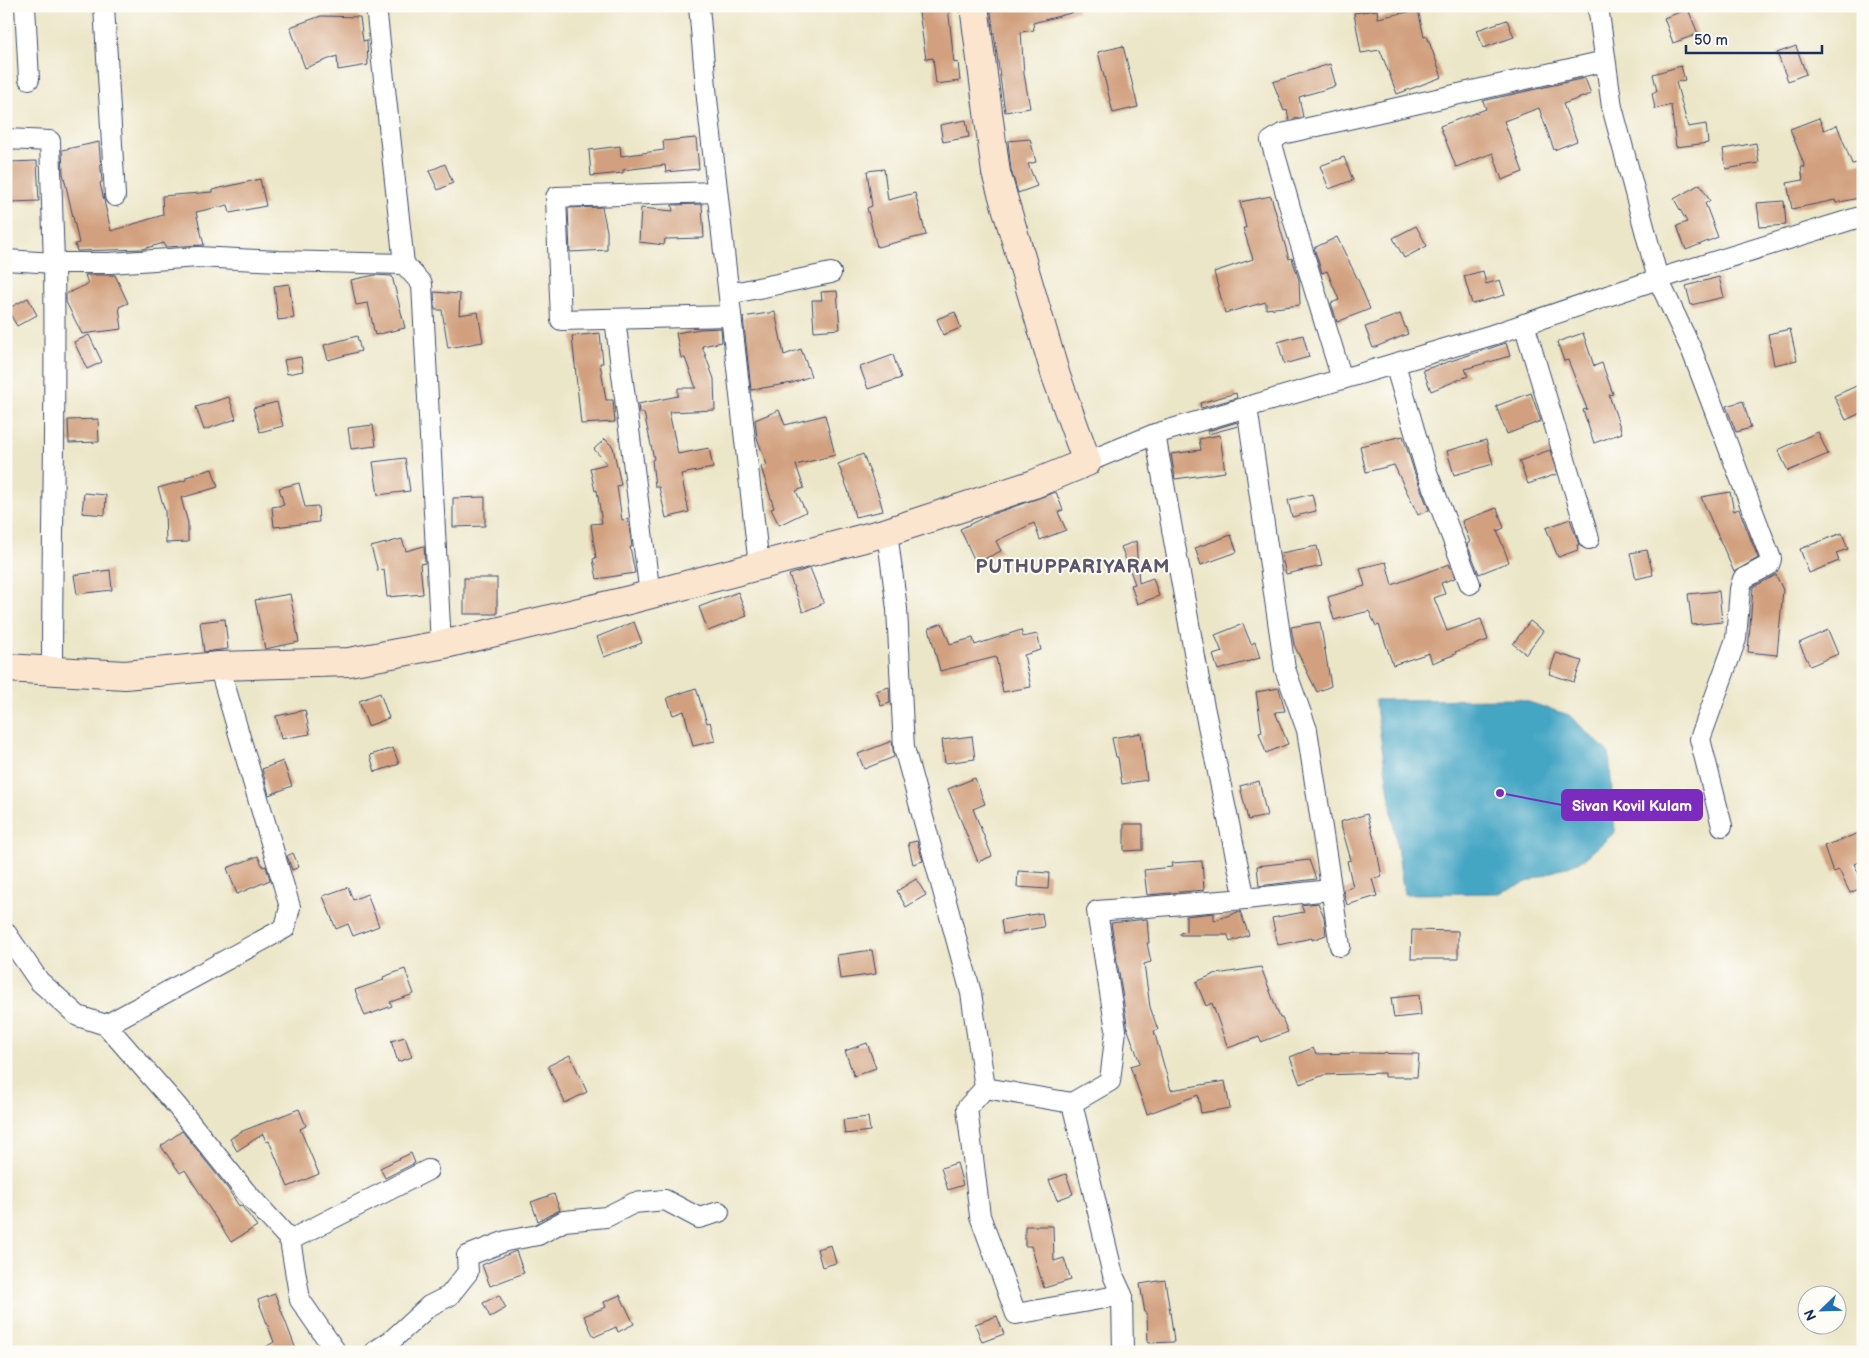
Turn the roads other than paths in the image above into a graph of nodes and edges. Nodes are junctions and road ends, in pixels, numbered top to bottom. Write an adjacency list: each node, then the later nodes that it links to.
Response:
1 (25, 6): 8 (street)
2 (104, 6): 11 (street)
3 (376, 6): 15 (street)
4 (699, 6): 10 (street)
5 (974, 6): 26 (street)
6 (1598, 6): 7 (street)
7 (1605, 61): 17 (street); 23 (street)
8 (29, 78)
9 (6, 139): 14 (street)
10 (717, 192): 18 (street); 20 (street)
11 (115, 196)
12 (1863, 216): 17 (street)
13 (6, 260): 14 (street)
14 (54, 262): 15 (street); 35 (street)
15 (404, 264): 32 (street)
16 (831, 273): 18 (street)
17 (1658, 280): 21 (street); 36 (street)
18 (729, 294): 19 (street)
19 (731, 316): 20 (street); 29 (street)
20 (615, 319): 31 (street)
21 (1524, 324): 22 (street); 28 (street)
22 (1395, 364): 23 (street); 30 (street)
23 (1342, 379): 24 (street)
24 (1248, 407): 25 (street); 37 (street)
25 (1155, 434): 26 (street); 38 (street)
26 (1087, 462): 27 (street)
27 (887, 532): 29 (street); 42 (street)
28 (1589, 539)
29 (759, 566): 31 (street)
30 (1470, 584)
31 (650, 595): 32 (street)
32 (441, 645): 33 (street)
33 (219, 666): 35 (street); 41 (street)
34 (6, 668): 35 (street)
35 (52, 671)
36 (1722, 826)
37 (1330, 890): 38 (street); 40 (street)
38 (1245, 899): 43 (street)
39 (6, 933): 41 (street)
40 (1340, 946)
41 (106, 1025): 46 (street)
42 (985, 1088): 43 (street); 47 (street)
43 (1072, 1102): 47 (street)
44 (428, 1170): 46 (street)
45 (719, 1212): 49 (street)
46 (290, 1240): 48 (street)
47 (1122, 1295): 50 (street)
48 (336, 1352)
49 (374, 1352)
50 (1123, 1352)

